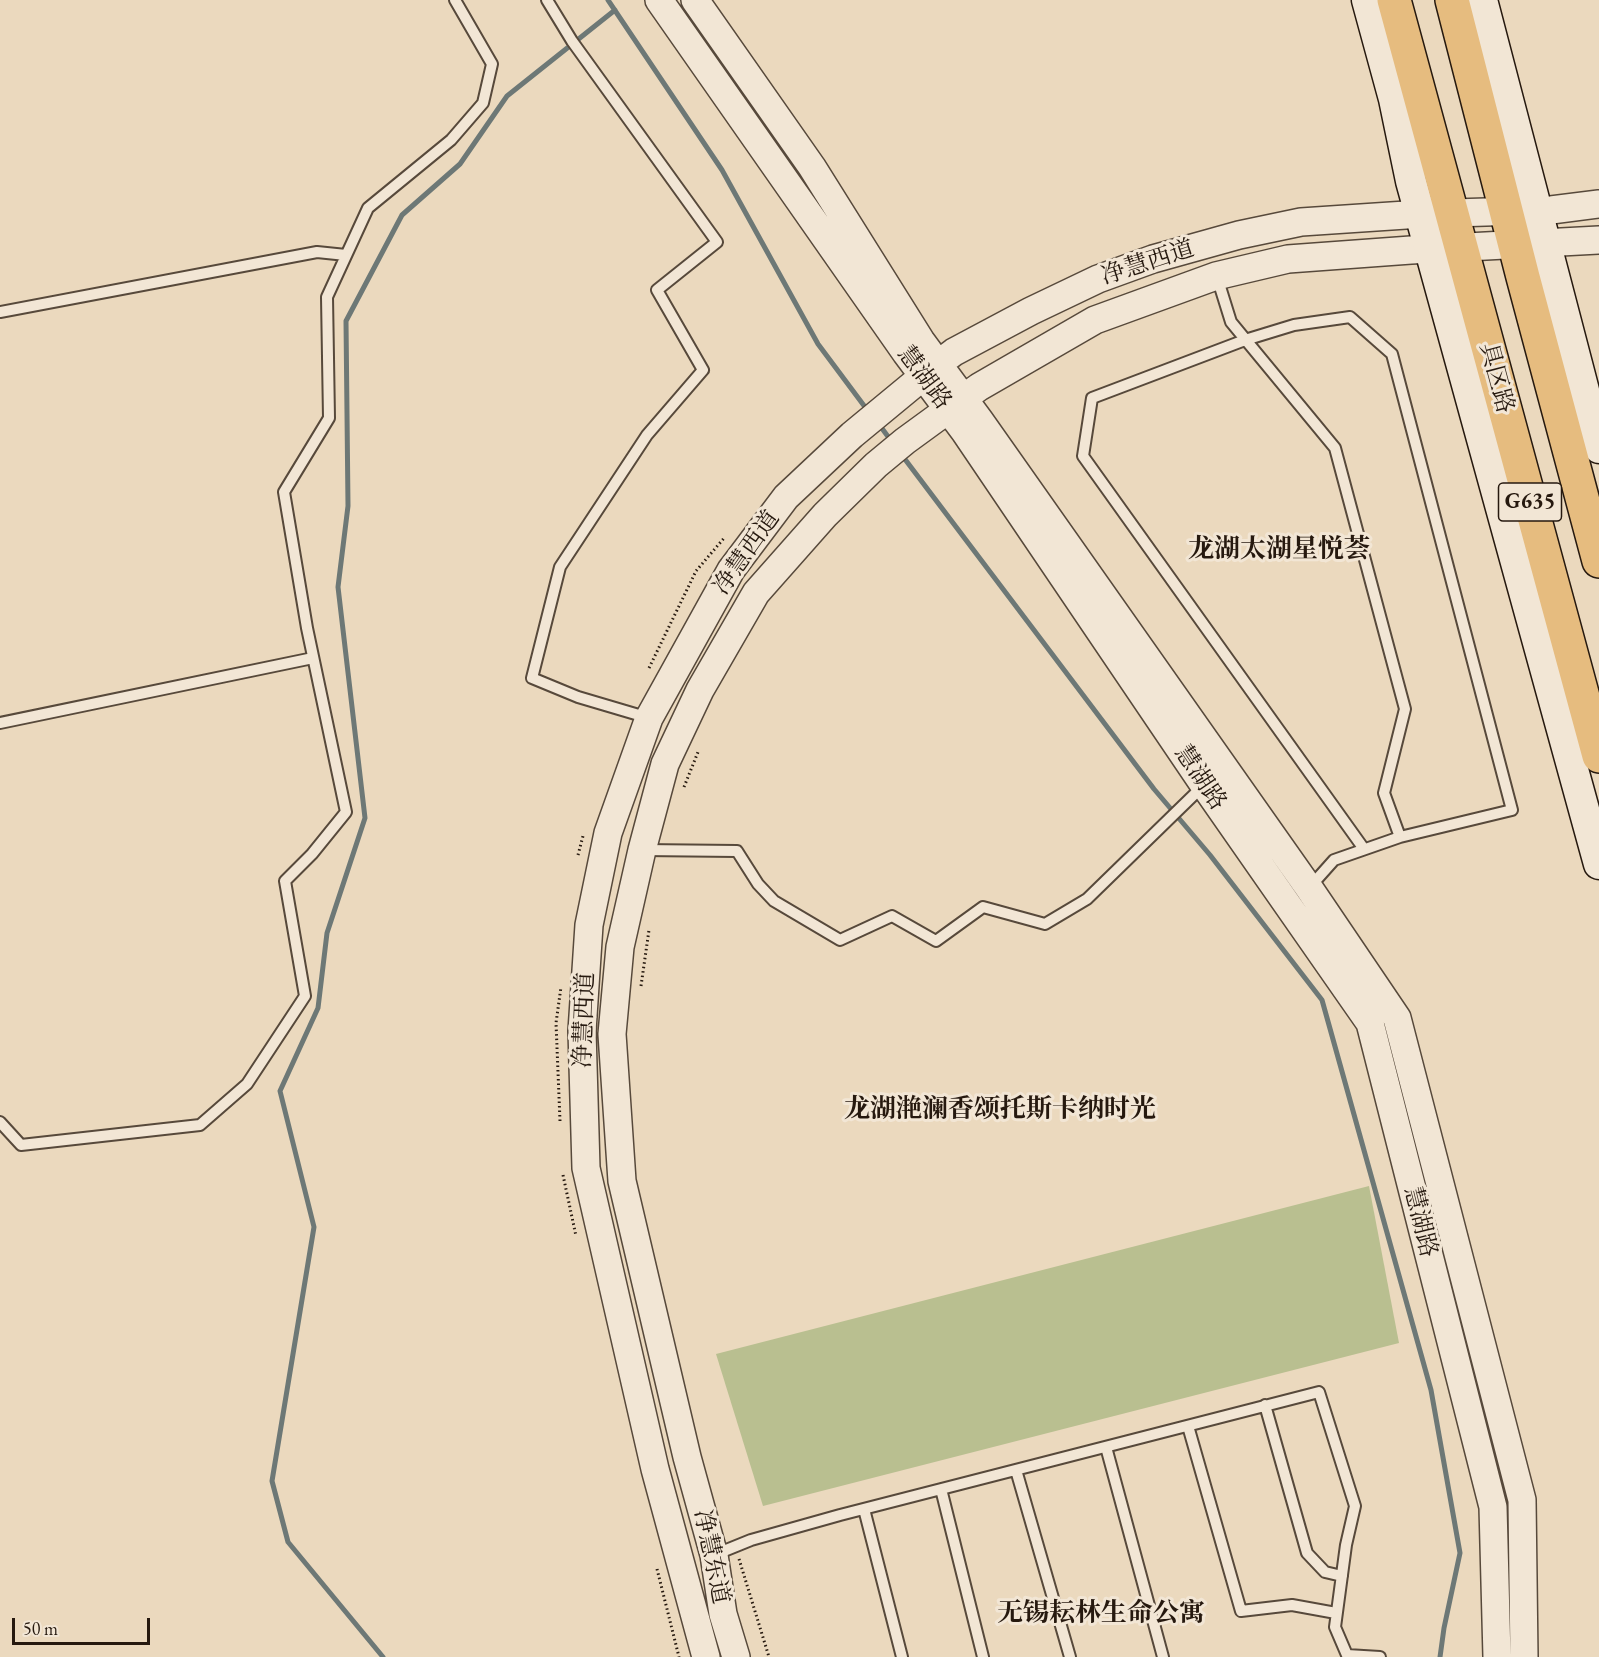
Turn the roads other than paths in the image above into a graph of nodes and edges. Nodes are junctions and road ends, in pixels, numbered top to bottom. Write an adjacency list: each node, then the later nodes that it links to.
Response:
1 (455, 0): 15 (lane)
2 (548, 0): 24 (lane)
3 (659, 0): 19 (street, 慧湖路)
4 (695, 0): 19 (street, 慧湖路)
5 (1368, 0): 11 (main road)
6 (1394, 0): 11 (highway, 具区路 / G635)
7 (1452, 0): 10 (highway, G635)
8 (1482, 0): 10 (main road)
9 (1599, 204): 10 (street, 净慧西道)
10 (1522, 211): 11 (street, 净慧西道); 13 (highway, G635)
11 (1437, 214): 14 (highway, 具区路 / G635); 19 (street, 净慧西道)
12 (1599, 240): 13 (street, 净慧西道)
13 (1530, 244): 14 (street, 净慧西道); 21 (main road); 22 (highway, G635)
14 (1446, 248): 16 (street, 净慧西道); 26 (highway, 具区路 / G635); 31 (main road)
15 (346, 255): 17 (lane); 23 (lane)
16 (1216, 276): 18 (lane); 20 (street, 净慧西道)
17 (0, 312)
18 (1245, 340): 28 (lane); 28 (lane); 30 (lane)
19 (931, 371): 20 (street, 慧湖路); 24 (street, 净慧西道)
20 (956, 404): 27 (street, 慧湖路); 29 (street, 净慧西道); 32 (street, 慧湖路)
21 (1599, 448)
22 (1599, 561)
23 (313, 658): 25 (lane); 33 (lane)
24 (649, 718): 38 (street, 净慧西道)
25 (0, 723)
26 (1599, 756)
27 (1204, 785): 29 (lane); 53 (street, 慧湖路)
28 (1400, 837): 30 (lane)
29 (642, 849): 37 (street, 净慧西道)
30 (1364, 849): 32 (lane)
31 (1599, 864)
32 (1309, 888): 54 (street, 慧湖路)
33 (0, 1122)
34 (1265, 1405): 35 (lane); 43 (lane); 43 (lane)
35 (1188, 1426): 36 (lane); 44 (lane)
36 (1106, 1447): 39 (lane); 51 (lane)
37 (687, 1456): 42 (street, 净慧东道)
38 (655, 1469): 46 (street, 净慧东道)
39 (1016, 1470): 40 (lane); 50 (lane)
40 (941, 1489): 41 (lane); 49 (lane)
41 (864, 1509): 42 (lane); 48 (lane)
42 (714, 1555): 47 (street, 净慧东道)
43 (1342, 1575): 44 (lane)
44 (1336, 1613): 45 (lane)
45 (1345, 1656): 52 (lane)
46 (706, 1657)
47 (736, 1657)
48 (902, 1657)
49 (983, 1657)
50 (1071, 1657)
51 (1163, 1657)
52 (1380, 1657)
53 (1497, 1657)
54 (1524, 1657)

